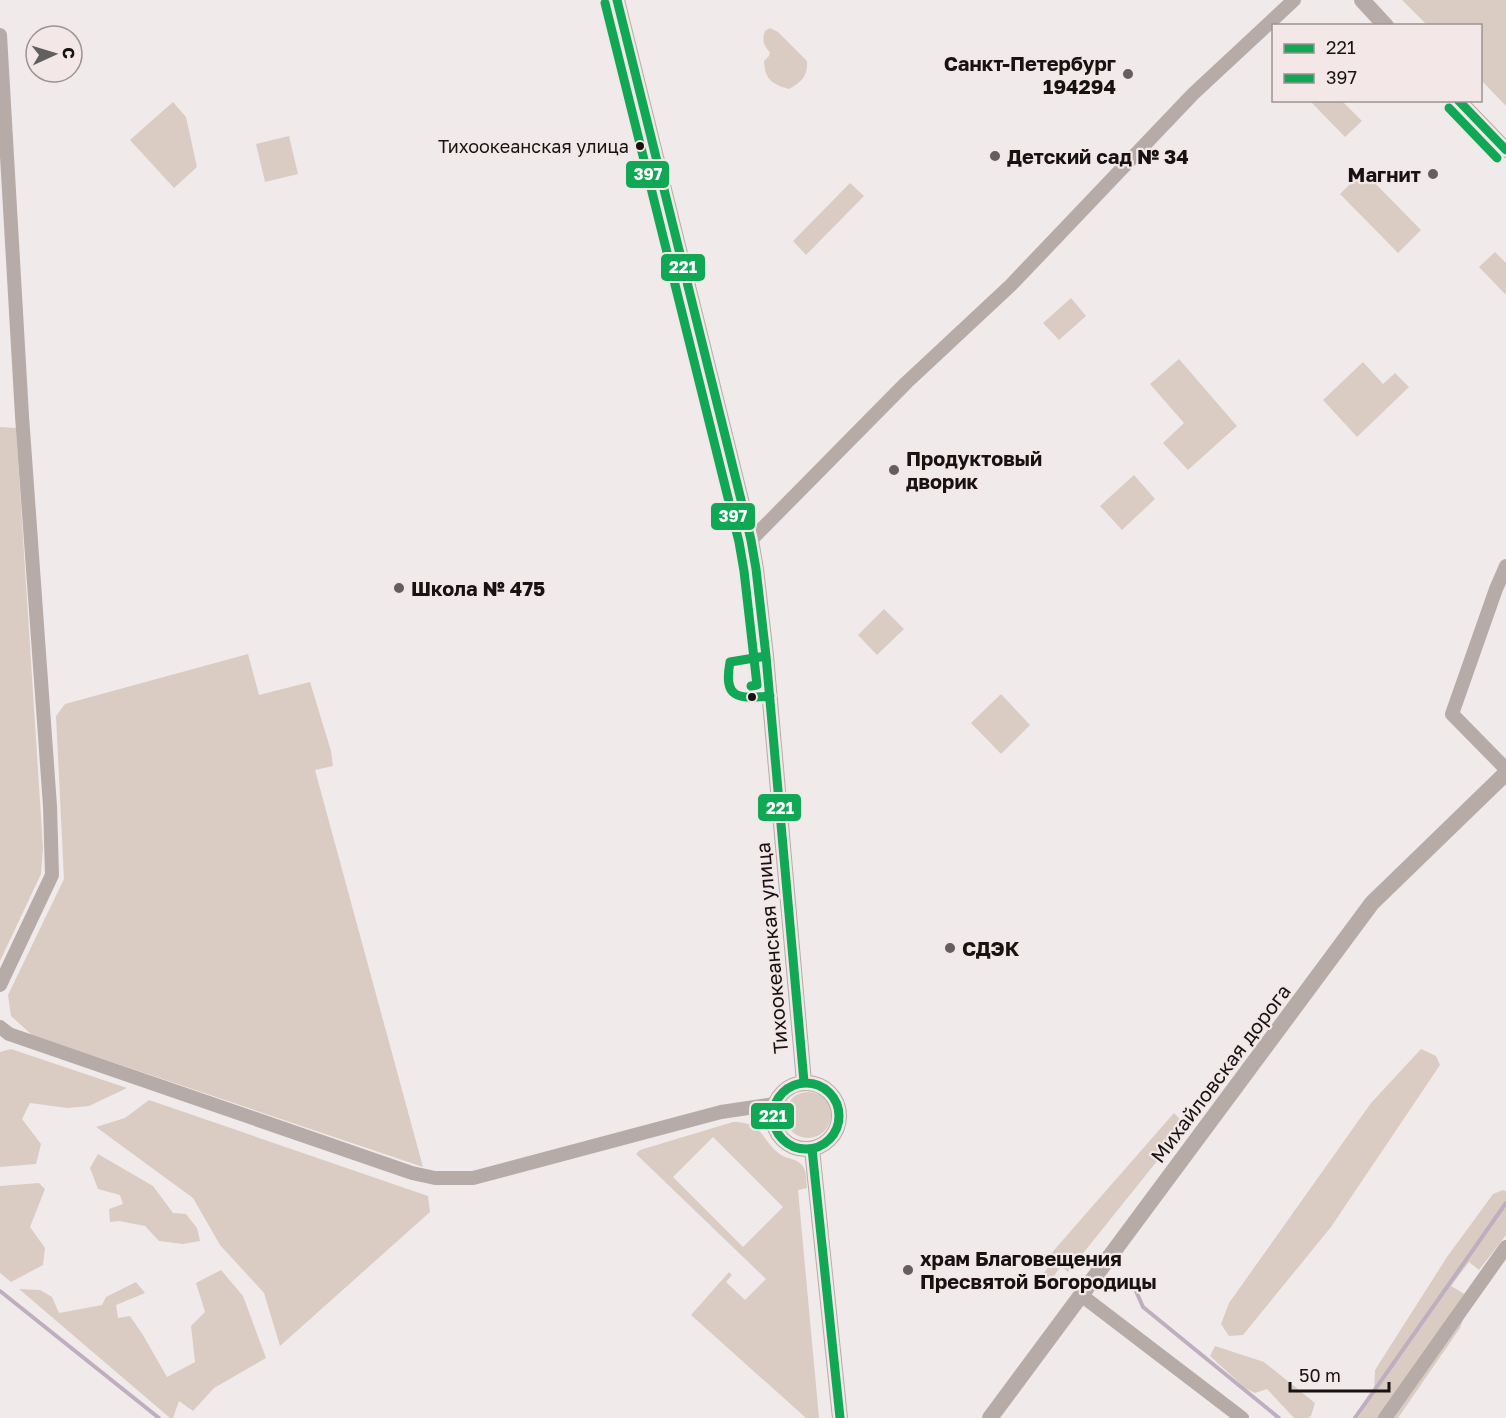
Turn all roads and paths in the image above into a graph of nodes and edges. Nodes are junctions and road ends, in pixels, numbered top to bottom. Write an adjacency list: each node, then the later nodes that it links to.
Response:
1 (617, 0): 8 (street, Тихоокеанская улица)
2 (1294, 0): 8 (street)
3 (1362, 0): 4 (street)
4 (1384, 24)
5 (0, 35): 11 (street)
6 (1460, 102): 7 (street)
7 (1506, 150)
8 (751, 540): 13 (street, Тихоокеанская улица)
9 (1506, 566): 10 (street)
10 (1506, 771): 17 (street, Михайловская дорога)
11 (0, 985)
12 (0, 1027): 14 (street)
13 (804, 1082): 14 (street); 15 (street)
14 (775, 1104): 15 (street)
15 (812, 1149): 18 (street)
16 (1506, 1247): 21 (street)
17 (1081, 1295): 19 (street, Михайловская дорога); 20 (street)
18 (840, 1418)
19 (990, 1418)
20 (1242, 1418)
21 (1384, 1418)

